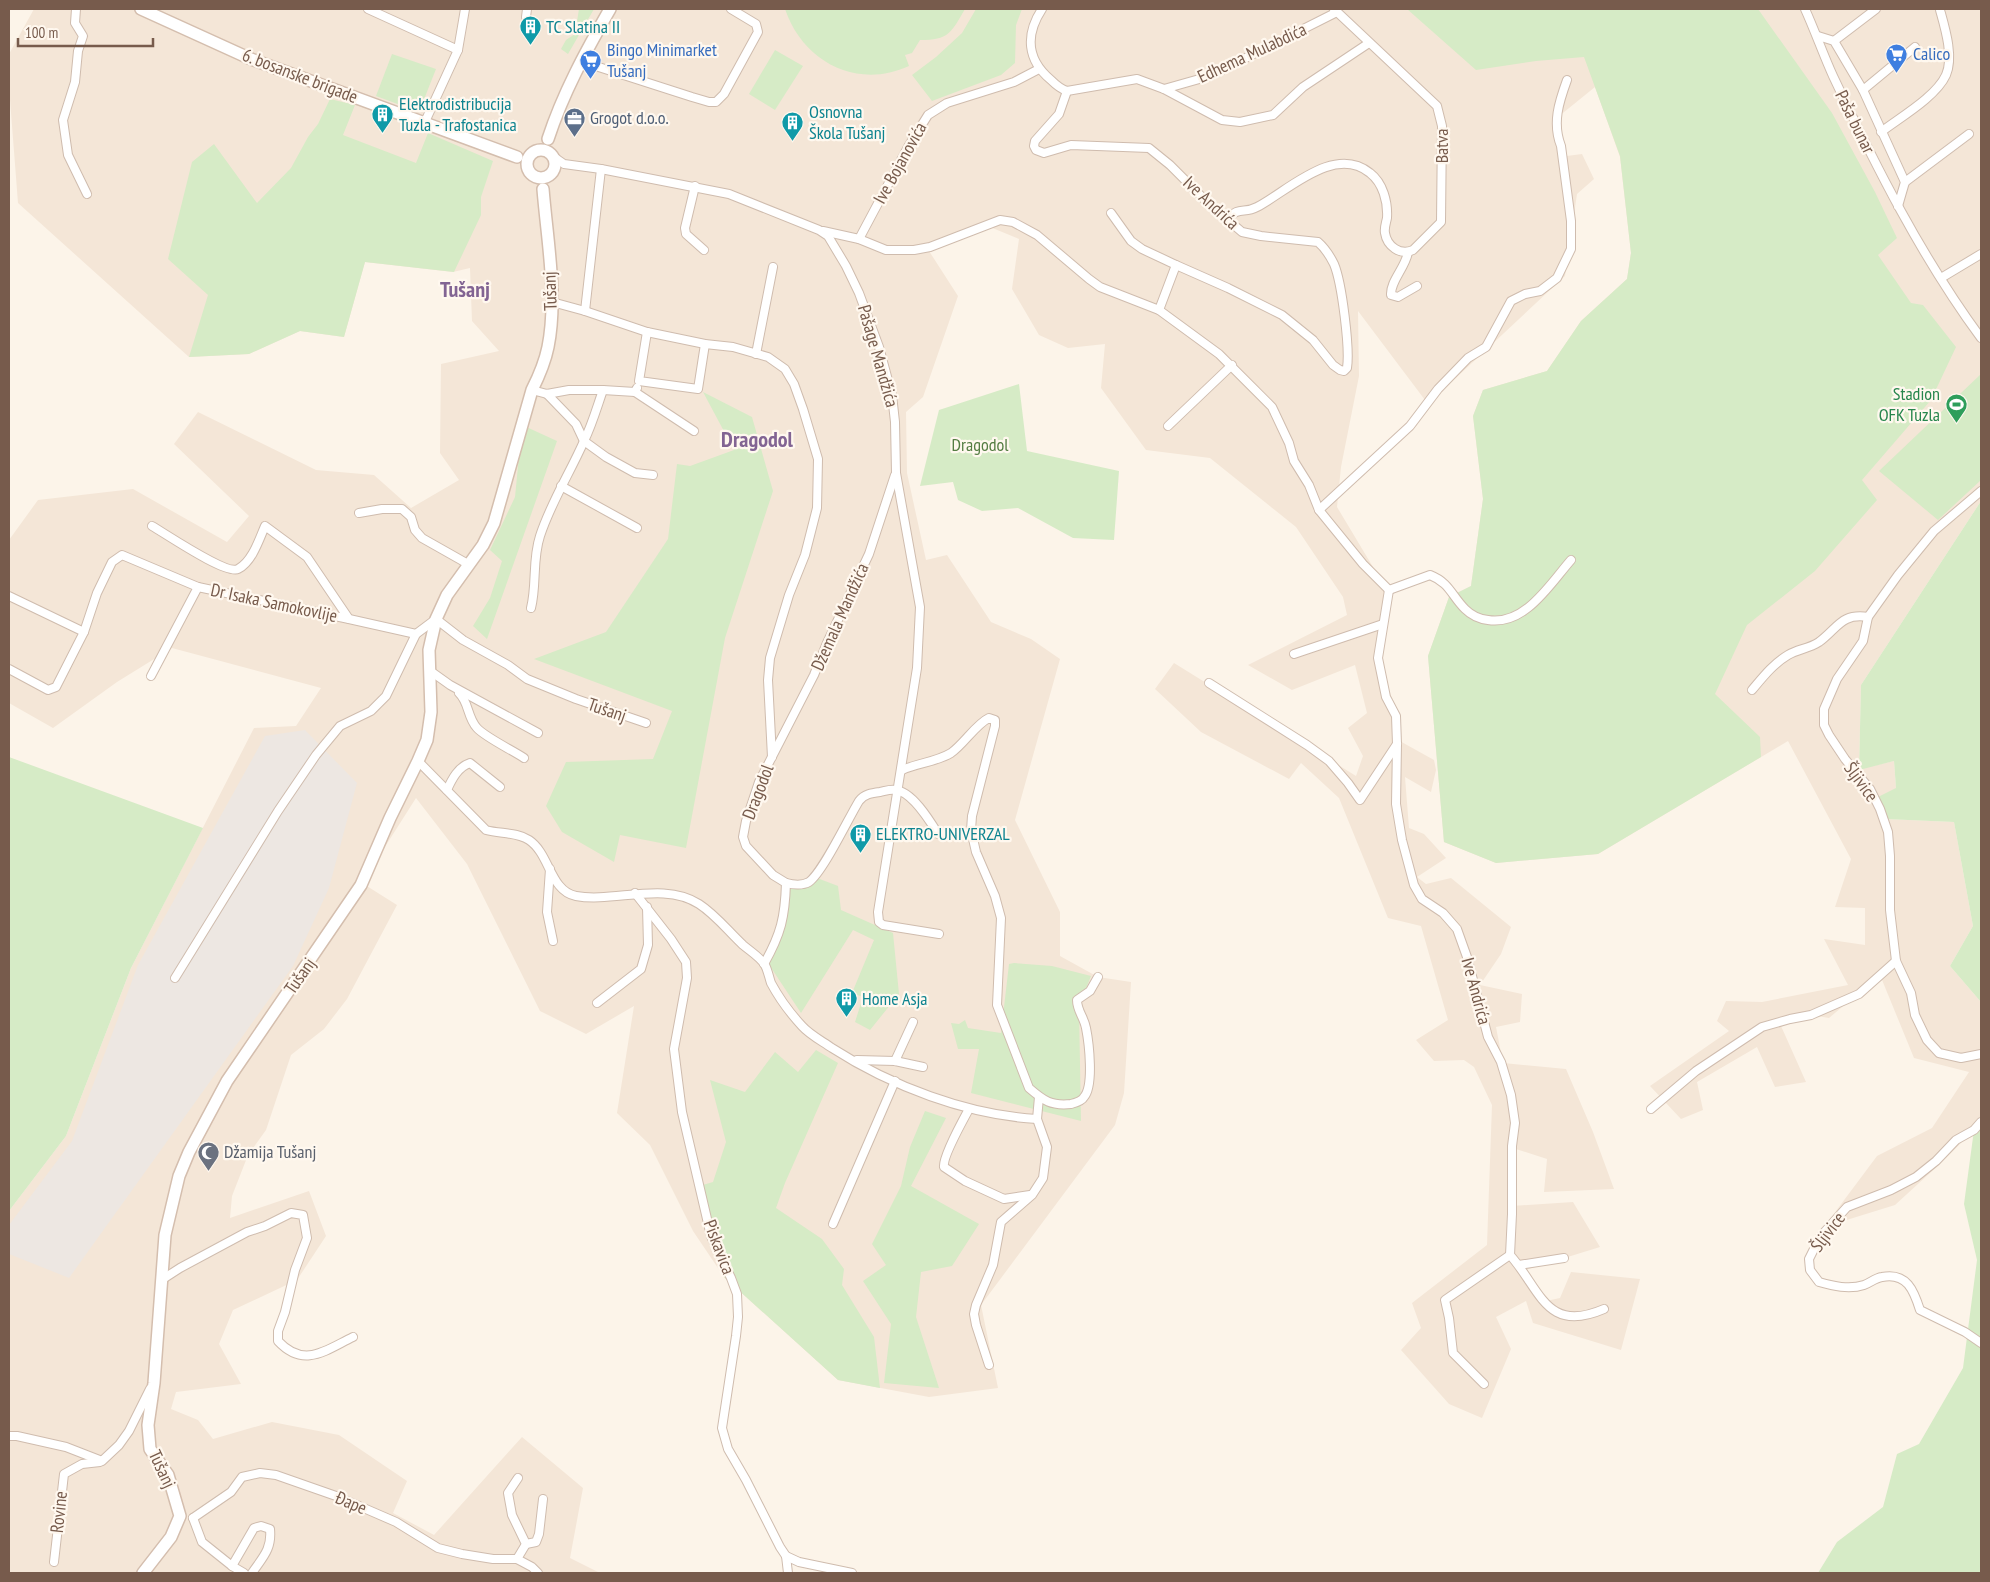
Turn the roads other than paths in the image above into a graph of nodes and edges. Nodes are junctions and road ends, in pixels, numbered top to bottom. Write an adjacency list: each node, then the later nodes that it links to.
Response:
1 (76, 9): 37 (street)
2 (141, 9): 23 (street, 6. bosanske brigade)
3 (368, 9): 16 (street)
4 (465, 9): 16 (street)
5 (610, 9): 17 (street)
6 (731, 9): 17 (street)
7 (1042, 9): 18 (street)
8 (1806, 9): 12 (street, Paša bunar)
9 (1876, 9): 13 (street)
10 (1940, 10): 24 (street, Paša bunar)
11 (1336, 11): 14 (street, Batva); 20 (street, Edhema Mulabdića)
12 (1818, 36): 13 (street); 38 (street, Paša bunar)
13 (1834, 41): 21 (street, Paša bunar)
14 (1369, 42): 20 (street); 44 (street, Batva)
15 (1915, 48): 21 (street, Paša bunar)
16 (458, 50): 23 (street)
17 (580, 61): 26 (street)
18 (1039, 69): 22 (street); 42 (street, Ive Bojanovića)
19 (1567, 80): 70 (street)
20 (1164, 90): 22 (street)
21 (1863, 90): 24 (street, Paša bunar)
22 (1067, 91): 40 (street, Ive Andrića)
23 (424, 124): 29 (street, 6. bosanske brigade)
24 (1881, 132): 34 (street, Paša bunar)
25 (1969, 134): 34 (street)
26 (548, 139): 27 (street); 28 (street)
27 (535, 153): 28 (street); 29 (street); 30 (street)
28 (552, 156): 31 (street, Pašage Mandžića); 32 (street)
29 (517, 158): 30 (street)
30 (528, 167): 33 (street)
31 (601, 169): 35 (street, Pašage Mandžića); 52 (street)
32 (548, 176): 33 (street); 36 (street)
33 (536, 177): 36 (street)
34 (1905, 182): 38 (street)
35 (695, 186): 41 (street, Pašage Mandžića); 43 (street)
36 (543, 189): 50 (street, Tušanj)
37 (87, 194)
38 (1898, 206): 48 (street, Paša bunar)
39 (1111, 213): 46 (street, Ive Andrića)
40 (1227, 219): 44 (street); 46 (street, Ive Andrića)
41 (819, 230): 42 (street); 66 (street, Pašage Mandžića)
42 (859, 239): 51 (street)
43 (704, 250)
44 (1408, 252): 49 (street)
45 (1981, 254): 48 (street)
46 (1176, 265): 51 (street)
47 (773, 266): 56 (street)
48 (1941, 278): 54 (street, Paša bunar)
49 (1417, 286)
50 (552, 302): 52 (street, Dragodol); 59 (street, Tušanj)
51 (1159, 310): 57 (street)
52 (585, 311): 53 (street, Dragodol)
53 (647, 332): 55 (street, Dragodol); 58 (street)
54 (1981, 338)
55 (705, 344): 56 (street, Dragodol); 58 (street)
56 (756, 354): 96 (street, Dragodol)
57 (1232, 364): 63 (street); 70 (street)
58 (639, 381): 61 (street)
59 (532, 390): 62 (street); 75 (street, Tušanj)
60 (603, 390): 61 (street); 62 (street); 65 (street)
61 (635, 392): 64 (street)
62 (547, 394): 65 (street)
63 (1168, 426)
64 (694, 431)
65 (584, 441): 67 (street); 68 (street)
66 (896, 473): 96 (street, Džemala Mandžića); 99 (street, Pašage Mandžića)
67 (653, 475)
68 (561, 486): 73 (street); 79 (street)
69 (1981, 491): 80 (street, Šljivice)
70 (1319, 510): 77 (street)
71 (359, 513): 75 (street)
72 (152, 526): 81 (street, Dr Isaka Samokovlije)
73 (637, 528)
74 (1571, 560): 77 (street)
75 (468, 564): 82 (street, Tušanj)
76 (198, 587): 81 (street, Dr Isaka Samokovlije); 84 (street, Dr Isaka Samokovlije); 89 (street, Dr Isaka Samokovlije)
77 (1389, 590): 83 (street, Ive Andrića)
78 (9, 596): 84 (street)
79 (531, 608)
80 (1868, 617): 92 (street); 110 (street, Šljivice)
81 (349, 619): 85 (street, Dr Isaka Samokovlije)
82 (436, 619): 85 (street); 88 (street, Tušanj); 93 (street, Tušanj)
83 (1384, 624): 86 (street); 95 (street, Ive Andrića)
84 (84, 632): 87 (street, Dr Isaka Samokovlije)
85 (416, 634): 113 (street)
86 (1294, 654)
87 (9, 669)
88 (429, 670): 91 (street); 98 (street, Tušanj)
89 (151, 676)
90 (1209, 683): 95 (street)
91 (450, 685): 94 (street); 97 (street)
92 (1752, 690)
93 (646, 723)
94 (538, 733)
95 (1397, 744): 128 (street, Ive Andrića)
96 (772, 757): 105 (street, Dragodol)
97 (524, 758)
98 (418, 761): 101 (street); 131 (street, Tušanj)
99 (902, 770): 102 (street, Pašage Mandžića); 121 (street)
100 (500, 787): 101 (street)
101 (446, 790): 104 (street)
102 (897, 790): 103 (street); 105 (street); 108 (street)
103 (938, 834)
104 (550, 869): 106 (street); 109 (street)
105 (786, 883): 111 (street)
106 (635, 893): 107 (street, Piskavica); 111 (street)
107 (646, 907): 114 (street); 145 (street, Piskavica)
108 (939, 934)
109 (553, 941)
110 (1896, 961): 116 (street, Šljivice); 123 (street)
111 (764, 964): 117 (street)
112 (1098, 977): 121 (street)
113 (175, 978)
114 (597, 1003)
115 (913, 1022): 118 (street)
116 (1981, 1054)
117 (852, 1060): 118 (street); 120 (street)
118 (895, 1061): 119 (street)
119 (923, 1067)
120 (895, 1081): 122 (street); 127 (street)
121 (1039, 1097): 124 (street)
122 (969, 1108): 124 (street); 126 (street)
123 (1651, 1109)
124 (1037, 1119): 126 (street)
125 (1981, 1122): 134 (street, Šljivice)
126 (1032, 1195): 135 (street)
127 (833, 1224)
128 (1510, 1255): 130 (street); 137 (street)
129 (1564, 1258): 130 (street)
130 (1519, 1265): 132 (street)
131 (163, 1279): 133 (street); 136 (street, Tušanj)
132 (1604, 1309)
133 (354, 1337)
134 (1981, 1343)
135 (988, 1365)
136 (154, 1383): 139 (street, Tušanj); 142 (street, Tušanj)
137 (1484, 1384)
138 (9, 1436): 139 (street)
139 (102, 1461): 147 (street, Rovine)
140 (518, 1478): 144 (street)
141 (543, 1499): 144 (street)
142 (180, 1516): 143 (street); 149 (street)
143 (193, 1518): 146 (street, Đape); 148 (street)
144 (526, 1544): 146 (street)
145 (786, 1556): 153 (street, Piskavica); 154 (street)
146 (517, 1558): 152 (street)
147 (54, 1562)
148 (232, 1566): 150 (street); 151 (street)
149 (143, 1573)
150 (244, 1573)
151 (252, 1573)
152 (538, 1573)
153 (788, 1573)
154 (852, 1573)

